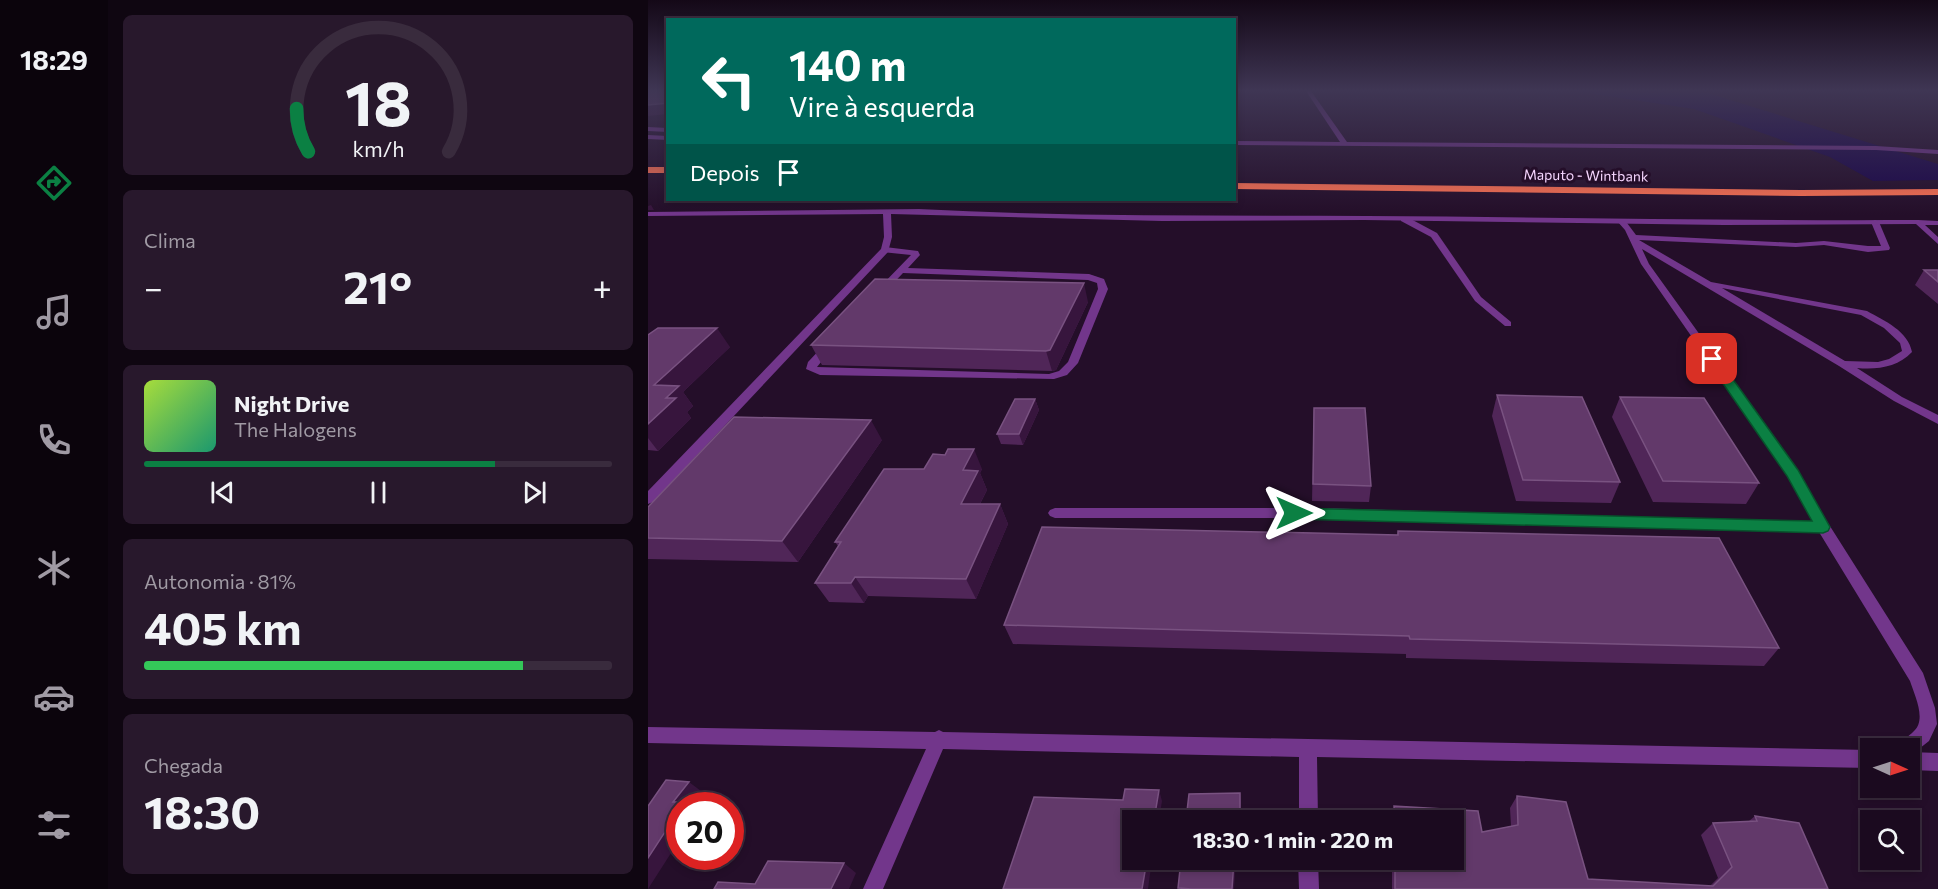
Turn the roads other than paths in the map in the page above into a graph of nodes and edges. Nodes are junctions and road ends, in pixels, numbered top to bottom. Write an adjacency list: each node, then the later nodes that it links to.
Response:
1 (1337, 132): 5 (street)
2 (648, 138): 3 (street)
3 (666, 138)
4 (1236, 143): 5 (street)
5 (1345, 144): 6 (street)
6 (1938, 152)
7 (648, 170): 8 (highway)
8 (666, 170)
9 (1236, 177): 12 (highway, Maputo - Wintbank)
10 (648, 181): 11 (highway)
11 (666, 181)
12 (1938, 183)
13 (1236, 186): 14 (highway, Maputo - Wintbank)
14 (1938, 192)
15 (887, 212): 16 (street); 17 (street); 24 (street)
16 (648, 214)
17 (1404, 219): 18 (street); 28 (street)
18 (1621, 221): 19 (street); 22 (street)
19 (1875, 222): 20 (street); 22 (street)
20 (1918, 222): 21 (street); 23 (street)
21 (1938, 223)
22 (1634, 239): 26 (street); 34 (street)
23 (1938, 242)
24 (885, 250): 25 (street); 32 (street)
25 (901, 270): 27 (street); 29 (street)
26 (1703, 282): 30 (street); 30 (street)
27 (877, 296)
28 (1508, 324)
29 (836, 338)
30 (1844, 364): 31 (street)
31 (1938, 420)
32 (648, 499)
33 (1055, 513): 34 (street)
34 (1823, 527): 36 (street)
35 (648, 735): 37 (street)
36 (1919, 738)
37 (939, 739): 38 (street); 44 (street)
38 (1308, 747): 39 (street); 42 (street)
39 (1860, 759)
40 (1920, 761): 41 (street)
41 (1938, 762)
42 (1308, 810)
43 (1308, 870): 45 (street)
44 (873, 889)
45 (1309, 889)

